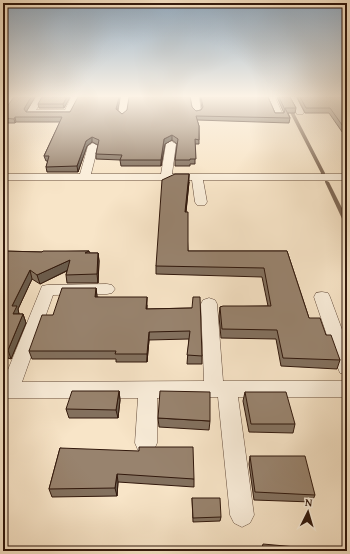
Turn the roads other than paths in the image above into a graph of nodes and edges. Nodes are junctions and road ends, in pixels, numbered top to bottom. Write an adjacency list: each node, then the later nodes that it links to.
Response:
1 (171, 144): 5 (street)
2 (93, 146): 4 (street)
3 (3, 177): 4 (street)
4 (85, 177): 5 (street)
5 (166, 177): 6 (street)
6 (197, 177): 7 (street); 8 (street)
7 (347, 177)
8 (200, 202)
9 (107, 290): 13 (street)
10 (322, 297): 12 (street)
11 (209, 304): 15 (street)
12 (347, 368)
13 (7, 390): 14 (street)
14 (148, 390): 15 (street); 17 (street)
15 (220, 390): 16 (street); 18 (street)
16 (347, 390)
17 (146, 443)
18 (242, 515)

